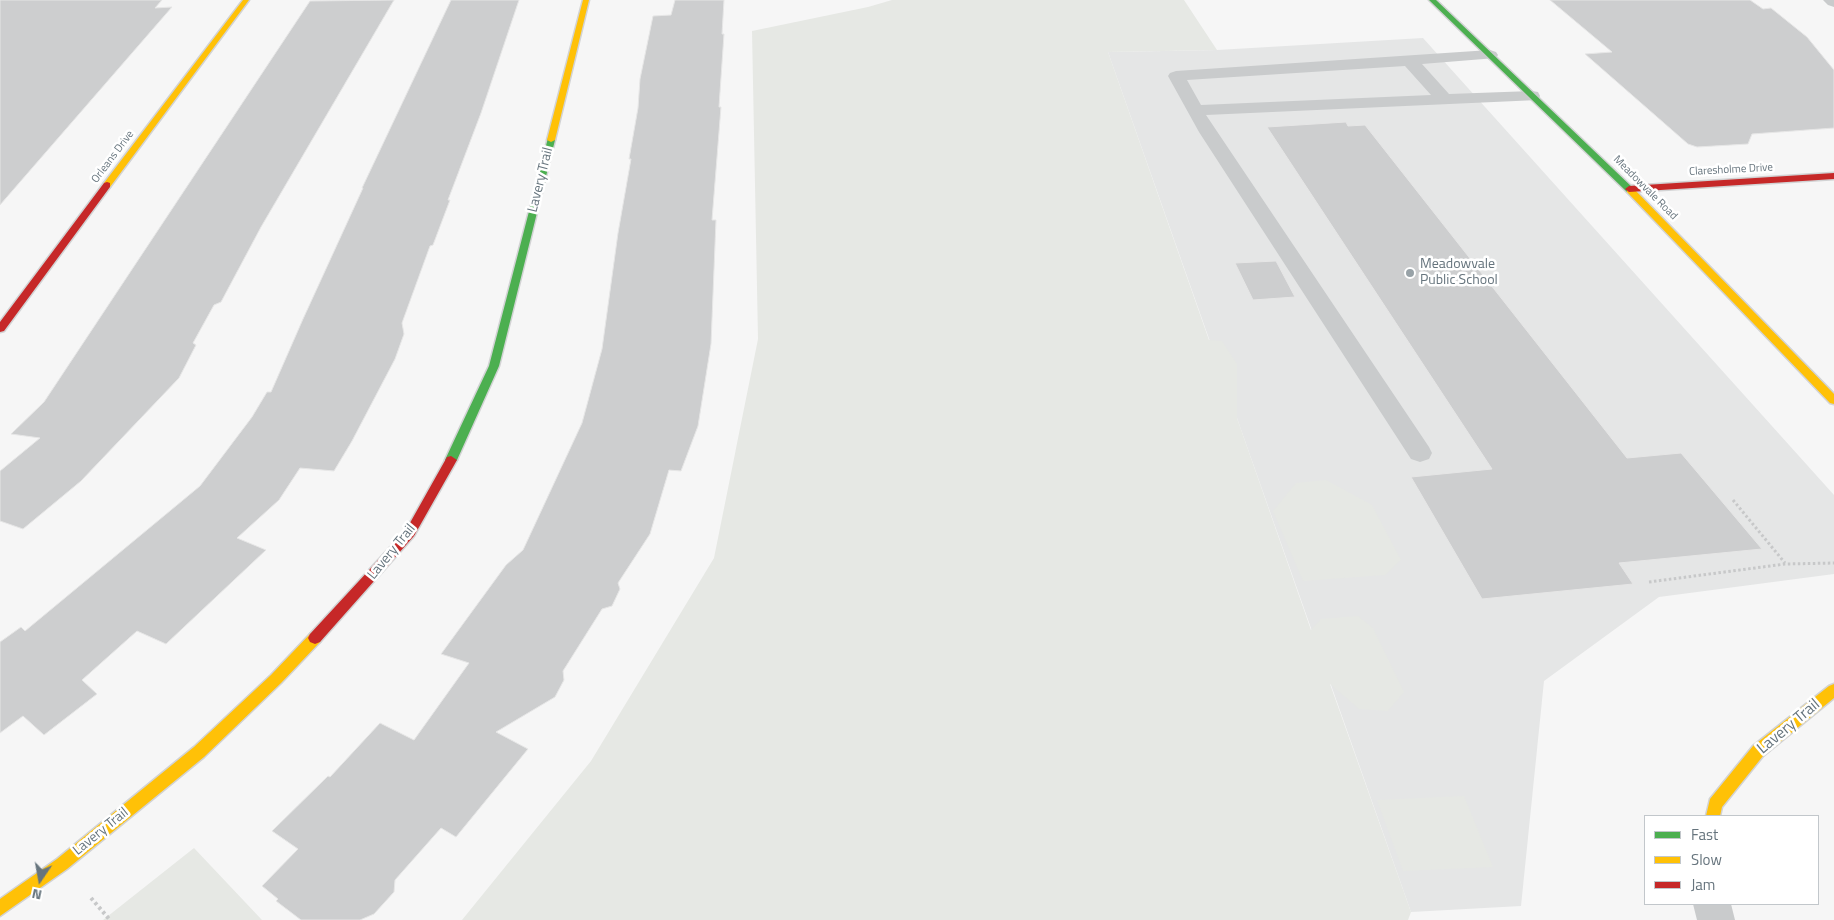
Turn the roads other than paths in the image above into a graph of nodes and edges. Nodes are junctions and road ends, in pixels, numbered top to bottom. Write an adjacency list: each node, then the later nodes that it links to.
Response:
1 (246, 0): 13 (street, Orleans Drive)
2 (586, 0): 19 (street, Lavery Trail)
3 (1432, 0): 6 (street, Meadowvale Road)
4 (1831, 0): 5 (street)
5 (1834, 2)
6 (1490, 55): 7 (lane); 8 (street, Meadowvale Road)
7 (1410, 61): 9 (lane); 10 (lane)
8 (1532, 96): 9 (lane); 12 (street, Meadowvale Road)
9 (1445, 100): 10 (lane)
10 (1195, 110): 15 (lane)
11 (1834, 176): 12 (street, Claresholme Drive)
12 (1629, 189): 14 (street, Meadowvale Road)
13 (0, 329)
14 (1834, 400)
15 (1420, 453)
16 (1834, 690): 17 (street, Lavery Trail)
17 (1713, 815)
18 (1712, 905): 20 (street)
19 (0, 908)
20 (1716, 920)

